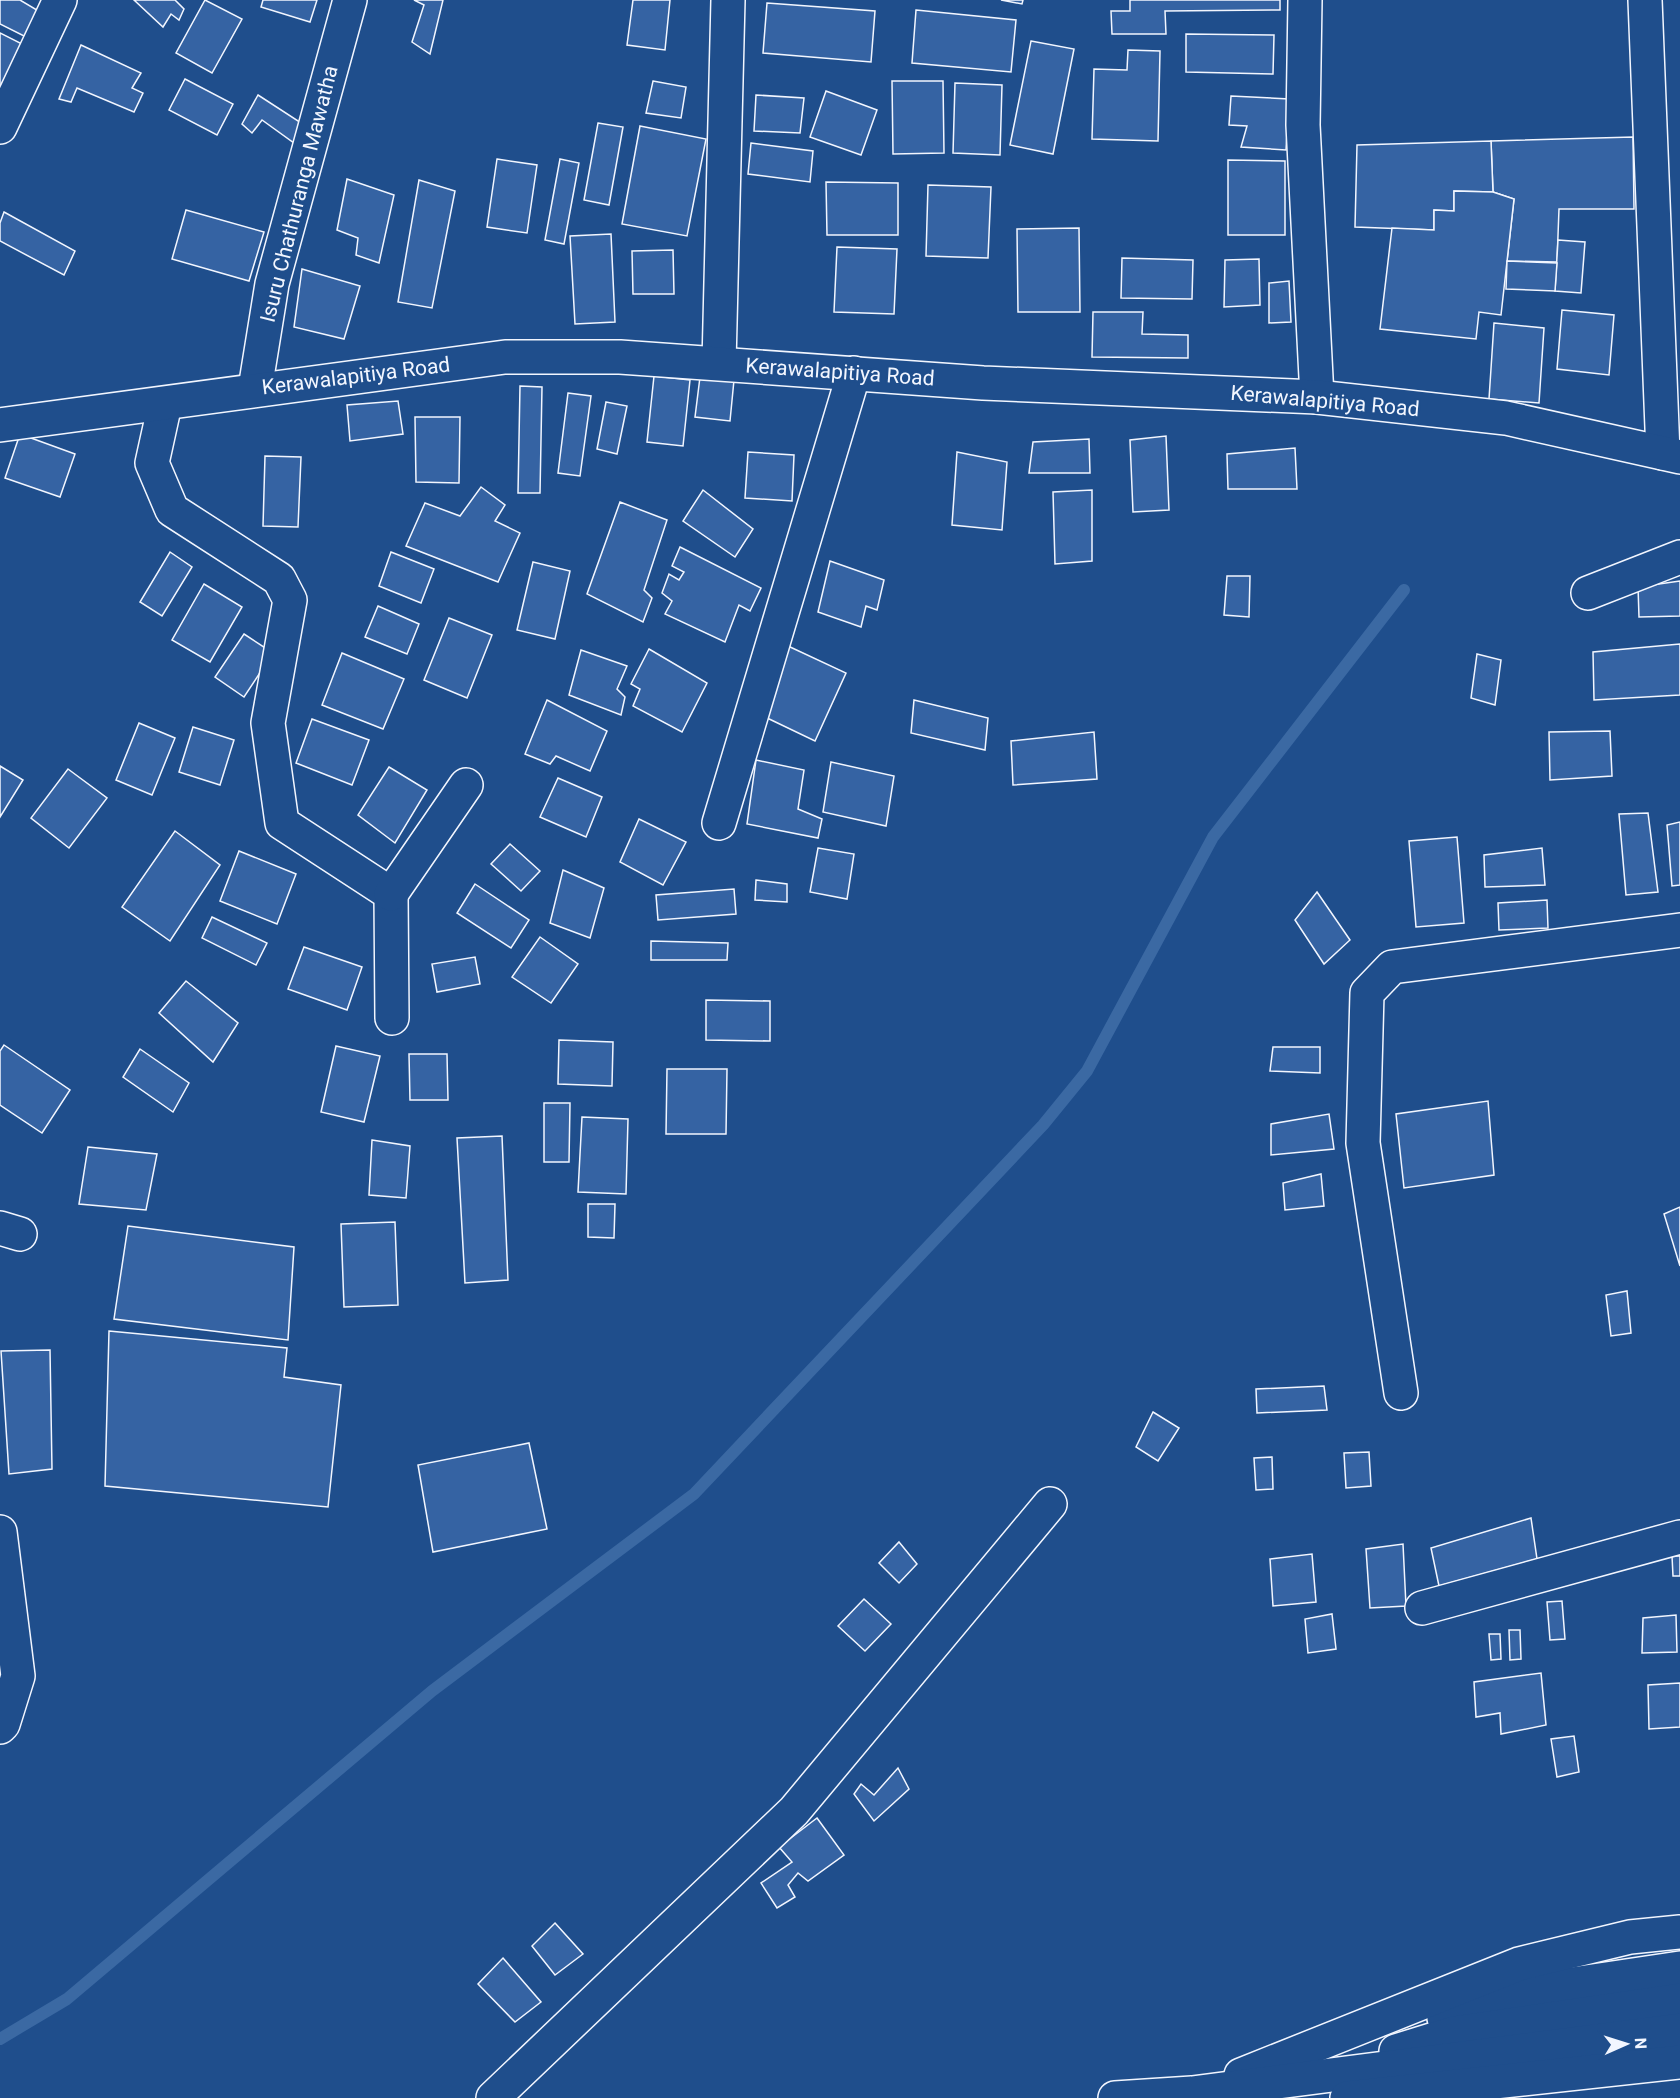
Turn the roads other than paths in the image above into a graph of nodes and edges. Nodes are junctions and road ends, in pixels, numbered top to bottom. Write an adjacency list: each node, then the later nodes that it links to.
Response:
1 (60, 0): 6 (main road)
2 (350, 0): 9 (main road, Isuru Chathuranga Mawatha)
3 (728, 0): 7 (main road)
4 (1305, 0): 10 (main road)
5 (1645, 0): 13 (main road)
6 (0, 127)
7 (718, 363): 8 (main road, Kerawalapitiya Road); 9 (main road, Kerawalapitiya Road)
8 (854, 373): 10 (main road, Kerawalapitiya Road); 17 (main road)
9 (255, 389): 11 (main road, Kerawalapitiya Road)
10 (1317, 397): 13 (main road, Kerawalapitiya Road)
11 (165, 404): 12 (main road, Kerawalapitiya Road); 18 (main road)
12 (0, 425)
13 (1671, 455)
14 (1680, 557): 15 (main road)
15 (1588, 593)
16 (466, 785): 18 (main road)
17 (719, 823)
18 (391, 894): 20 (main road)
19 (1680, 930): 21 (main road)
20 (392, 1018)
21 (1401, 1393)
22 (1050, 1504): 35 (main road)
23 (0, 1532): 26 (main road)
24 (1680, 1537): 25 (main road)
25 (1422, 1608)
26 (0, 1726)
27 (1680, 1932): 34 (main road)
28 (1680, 1968): 31 (main road)
29 (1680, 2000): 31 (main road)
30 (1680, 2030): 33 (main road)
31 (1402, 2049): 33 (main road)
32 (1680, 2062): 37 (main road)
33 (1299, 2079): 34 (main road)
34 (1192, 2093): 36 (main road)
35 (494, 2098)
36 (1115, 2098)
37 (1347, 2098)

